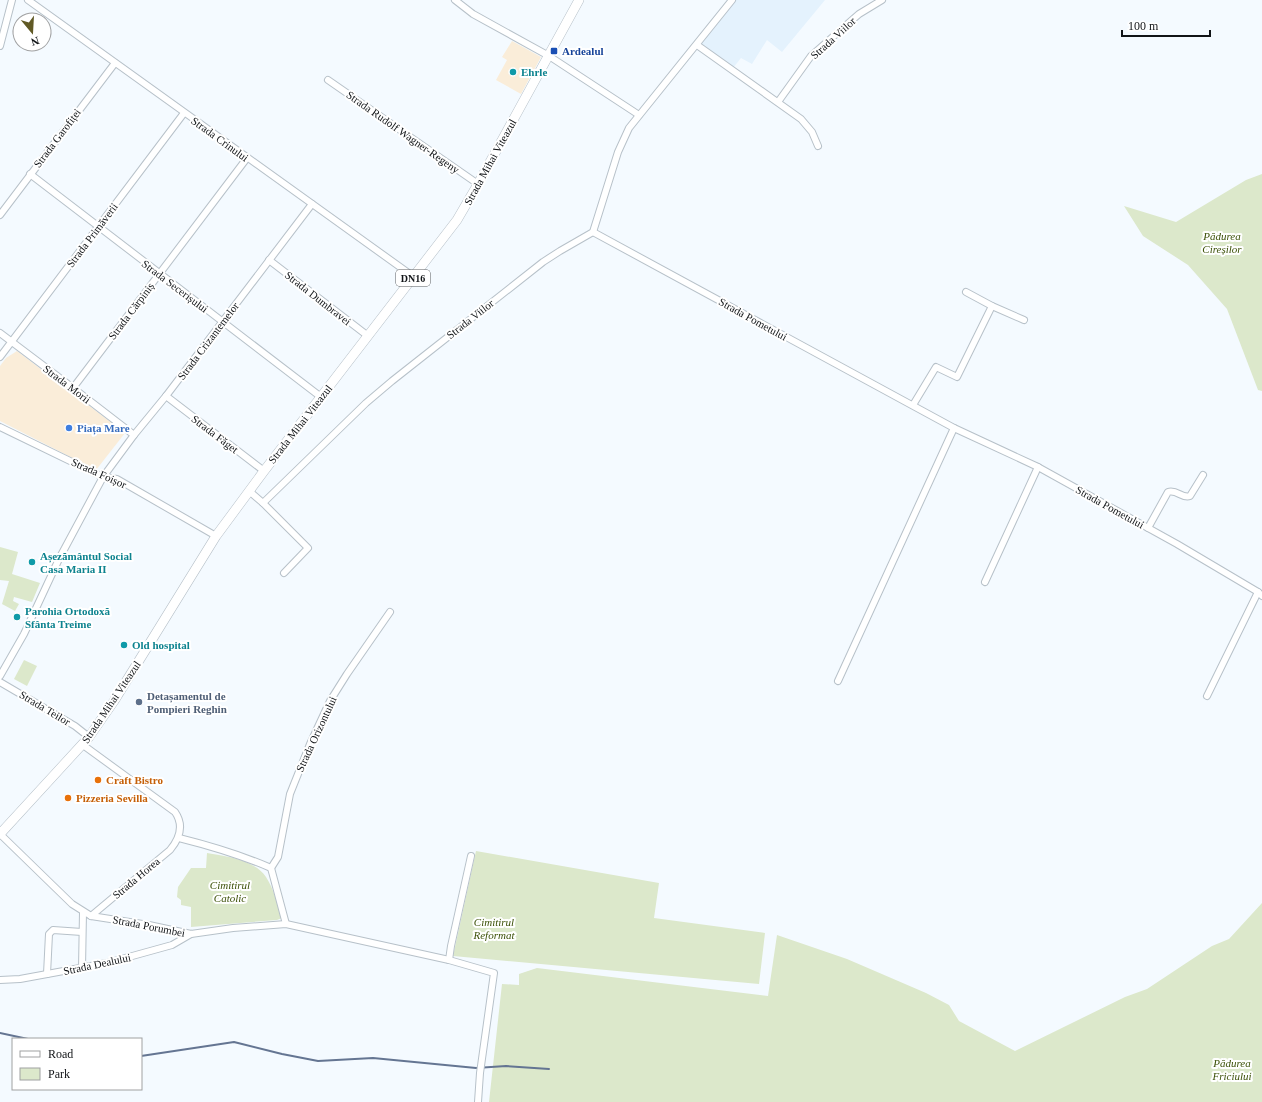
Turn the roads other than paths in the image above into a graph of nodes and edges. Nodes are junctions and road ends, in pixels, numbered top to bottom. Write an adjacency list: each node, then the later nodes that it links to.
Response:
1 (12, 0): 8 (street)
2 (28, 0): 10 (street, Strada Crinului)
3 (455, 0): 9 (street)
4 (579, 0): 9 (highway, Strada Mihai Viteazul / DN16)
5 (732, 0): 7 (street)
6 (882, 0): 12 (street, Strada Viilor)
7 (697, 45): 12 (street); 14 (street)
8 (0, 46)
9 (549, 56): 14 (street); 18 (highway, Strada Mihai Viteazul / DN16)
10 (115, 63): 13 (street, Strada Crinului); 17 (street, Strada Garofiței)
11 (328, 80): 18 (street, Strada Rudolf Wagner-Regeny)
12 (778, 102): 15 (street)
13 (184, 113): 16 (street, Strada Crinului); 22 (street, Strada Primăverii)
14 (639, 116): 23 (street)
15 (818, 146)
16 (247, 158): 19 (street, Strada Crinului); 25 (street, Strada Cărpiniș)
17 (30, 174): 20 (street, Strada Garofiței); 22 (street, Strada Secerișului)
18 (478, 184): 26 (highway, Strada Mihai Viteazul / DN16)
19 (312, 204): 24 (street, Strada Crizantemelor); 26 (street, Strada Crinului)
20 (2, 208): 21 (street, Strada Garofiței)
21 (0, 214)
22 (99, 227): 25 (street, Strada Secerișului); 33 (street, Strada Primăverii)
23 (593, 232): 38 (street, Strada Pometului); 47 (street, Strada Viilor)
24 (269, 260): 30 (street, Strada Crizantemelor); 32 (street, Strada Dumbravei)
25 (159, 274): 30 (street, Strada Secerișului); 35 (street, Strada Cărpiniș)
26 (414, 277): 32 (highway, Strada Mihai Viteazul / DN16)
27 (966, 292): 28 (street)
28 (992, 306): 29 (street); 38 (street)
29 (1024, 320)
30 (222, 321): 36 (street, Strada Crizantemelor); 37 (street, Strada Secerișului)
31 (0, 333): 33 (street, Strada Morii)
32 (368, 336): 37 (highway, Strada Mihai Viteazul / DN16)
33 (11, 342): 34 (street, Strada Primăverii); 35 (street, Strada Morii)
34 (0, 357)
35 (73, 388): 41 (street, Strada Morii)
36 (166, 396): 41 (street, Strada Crizantemelor); 43 (street, Strada Făget)
37 (321, 397): 43 (highway, Strada Mihai Viteazul / DN16)
38 (913, 405): 40 (street, Strada Pometului)
39 (0, 427): 45 (street, Strada Foișor)
40 (954, 428): 42 (street, Strada Pometului); 56 (street)
41 (134, 435): 45 (street, Strada Crizantemelor)
42 (1038, 467): 48 (street, Strada Pometului); 51 (street)
43 (264, 471): 46 (highway, Strada Mihai Viteazul / DN16)
44 (1203, 475): 48 (street)
45 (103, 477): 49 (street, Strada Foișor); 54 (street, Strada Crizantemelor)
46 (249, 491): 47 (street); 49 (highway, Strada Mihai Viteazul / DN16)
47 (263, 503): 50 (street)
48 (1148, 528): 52 (street, Strada Pometului)
49 (216, 536): 59 (highway, Strada Mihai Viteazul / DN16)
50 (284, 573)
51 (985, 582)
52 (1260, 594): 58 (street)
53 (390, 612): 64 (street, Strada Orizontului)
54 (2, 666): 55 (street, Strada Crizantemelor)
55 (0, 676)
56 (838, 681)
57 (0, 682): 59 (street, Strada Teilor)
58 (1207, 696)
59 (89, 737): 60 (highway, Strada Mihai Viteazul / DN16)
60 (83, 745): 61 (highway, Strada Mihai Viteazul / DN16); 62 (street)
61 (0, 834): 65 (street, Strada Porumbei)
62 (179, 838): 64 (street); 66 (street, Strada Horea)
63 (471, 856): 70 (street)
64 (271, 868): 67 (street)
65 (83, 912): 66 (street, Strada Porumbei); 68 (street)
66 (91, 916): 69 (street, Strada Porumbei)
67 (286, 924): 69 (street, Strada Porumbei); 70 (street, Strada Porumbei)
68 (82, 932): 71 (street); 72 (street)
69 (191, 934): 71 (street, Strada Dealului)
70 (449, 960): 74 (street, Strada Porumbei)
71 (82, 968): 72 (street, Strada Dealului)
72 (47, 974): 73 (street, Strada Dealului)
73 (0, 980)
74 (478, 1102)

